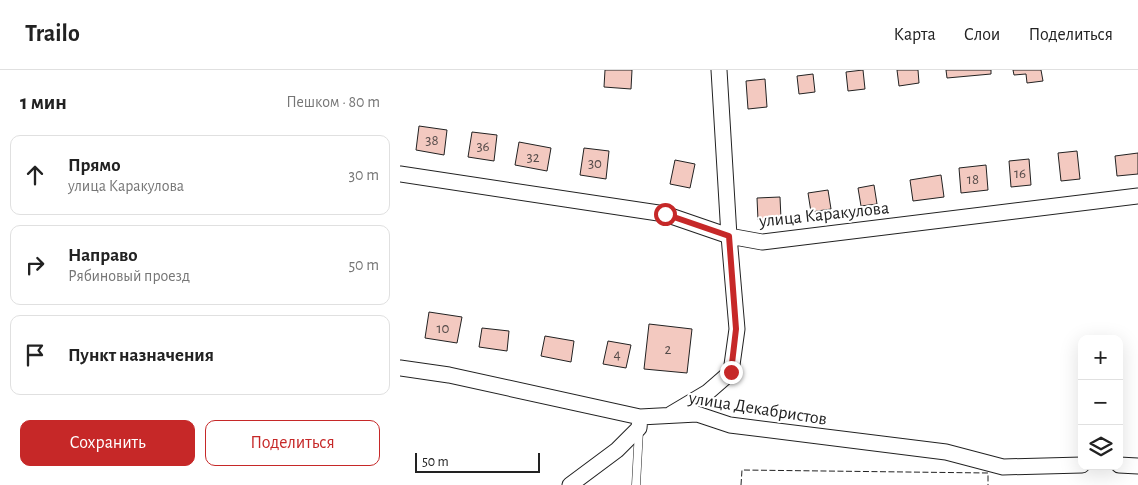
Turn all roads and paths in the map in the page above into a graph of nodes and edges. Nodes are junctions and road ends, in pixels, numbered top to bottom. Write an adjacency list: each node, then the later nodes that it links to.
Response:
1 (719, 70): 4 (street)
2 (400, 174): 4 (street, улица Каракулова)
3 (1138, 196): 4 (street, улица Каракулова)
4 (729, 236): 6 (street)
5 (400, 368): 7 (street, улица Декабристов)
6 (670, 414): 7 (street, улица Декабристов); 8 (street, улица Декабристов)
7 (640, 423): 11 (street); 12 (lane)
8 (1078, 465)
9 (1123, 465): 10 (street)
10 (1138, 466)
11 (570, 485)
12 (636, 485)

